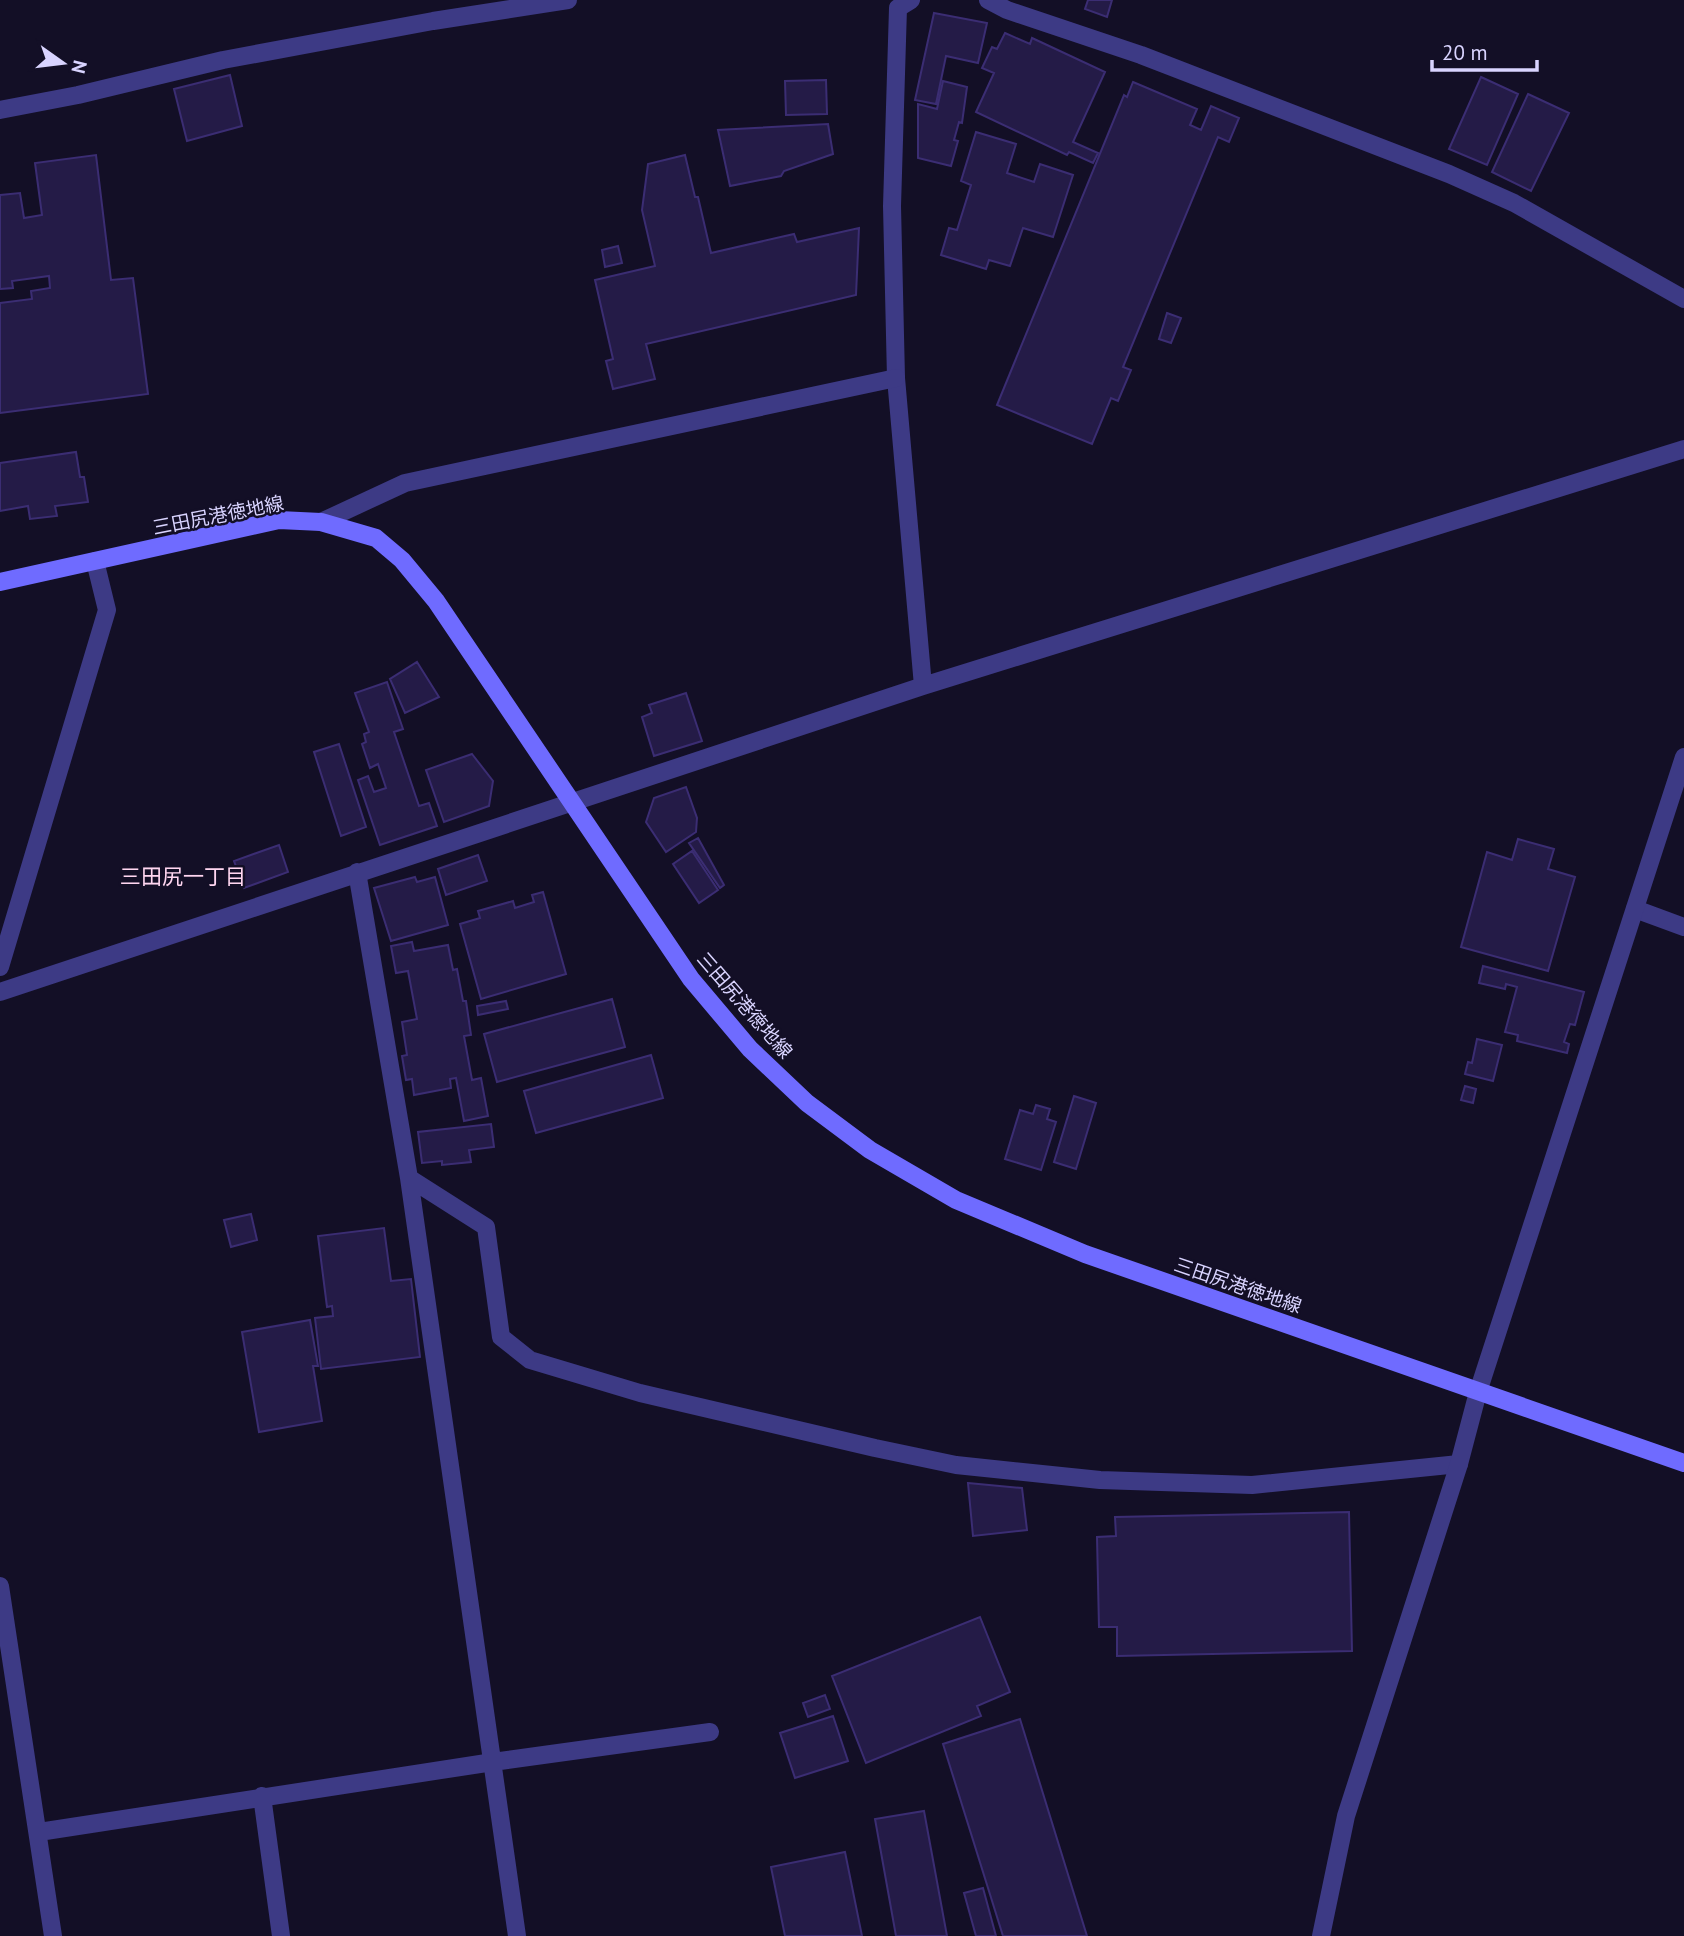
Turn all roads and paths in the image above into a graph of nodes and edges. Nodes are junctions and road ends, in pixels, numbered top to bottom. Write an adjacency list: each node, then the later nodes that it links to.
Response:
1 (568, 0): 4 (street)
2 (988, 0): 5 (street)
3 (899, 3): 6 (street)
4 (0, 110)
5 (1684, 299)
6 (896, 377): 8 (street); 11 (street)
7 (1684, 449): 11 (street)
8 (321, 522): 9 (main road, 三田尻港徳地線); 13 (main road, 三田尻港徳地線)
9 (95, 561): 10 (main road, 三田尻港徳地線); 17 (street)
10 (0, 582)
11 (923, 686): 13 (street)
12 (1684, 757): 15 (street)
13 (572, 804): 14 (street); 20 (main road, 三田尻港徳地線)
14 (357, 872): 18 (street); 19 (street)
15 (1635, 909): 16 (street); 20 (street)
16 (1684, 927)
17 (0, 967)
18 (0, 992)
19 (409, 1178): 21 (street); 25 (street)
20 (1478, 1392): 21 (street); 22 (main road, 三田尻港徳地線)
21 (1459, 1464): 31 (street)
22 (1684, 1464)
23 (0, 1586): 27 (street)
24 (710, 1732): 25 (street)
25 (493, 1762): 26 (street); 30 (street)
26 (262, 1797): 27 (street); 29 (street)
27 (38, 1832): 28 (street)
28 (53, 1936)
29 (281, 1936)
30 (517, 1936)
31 (1321, 1936)

